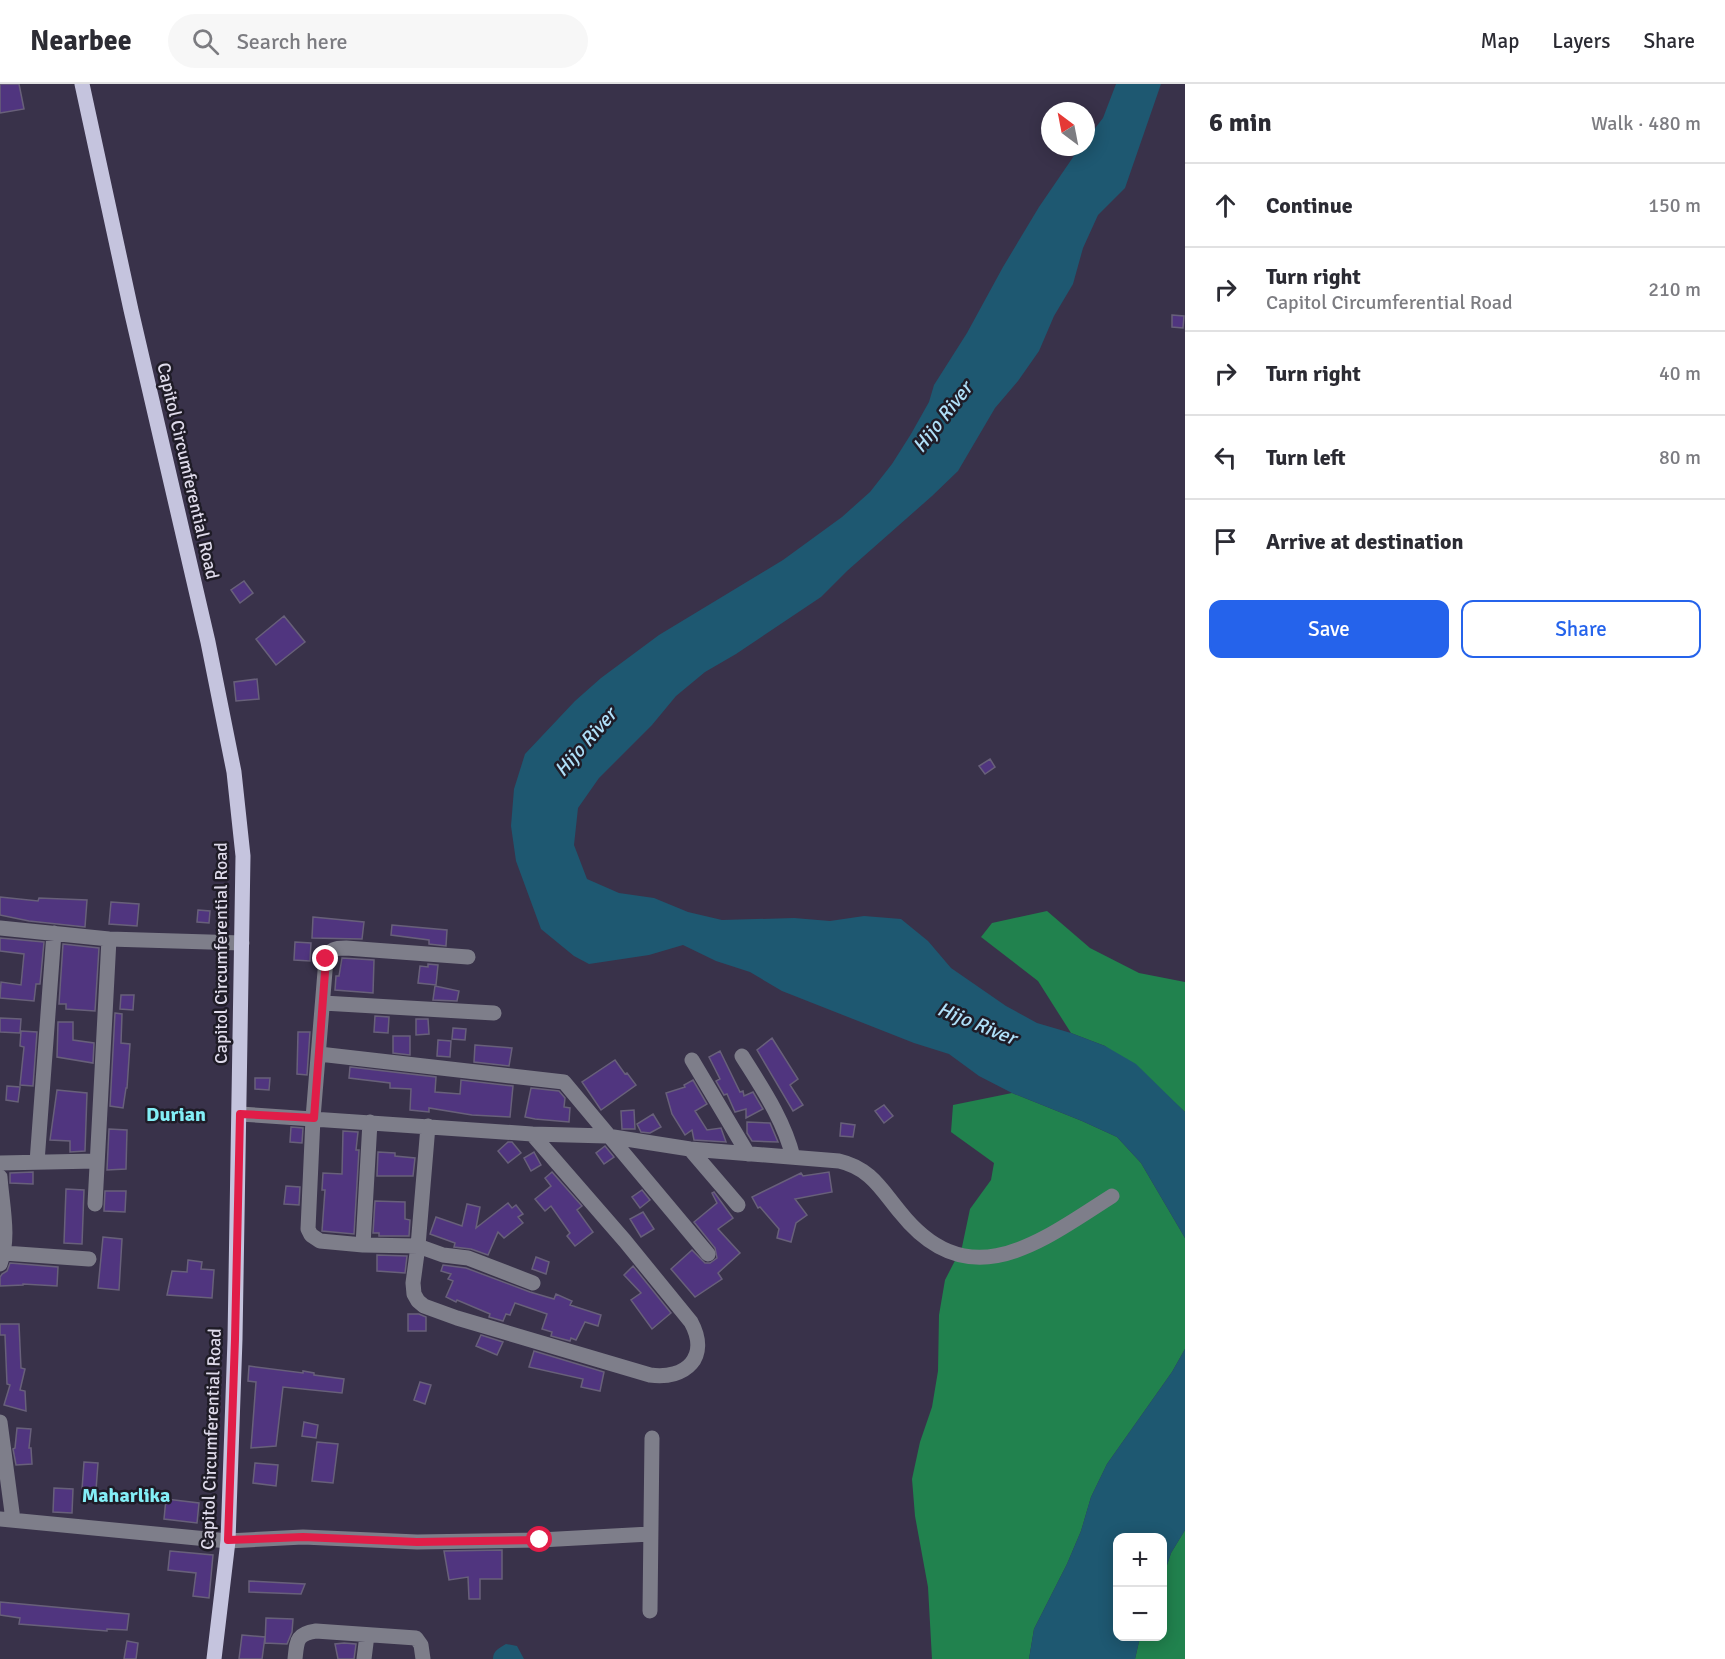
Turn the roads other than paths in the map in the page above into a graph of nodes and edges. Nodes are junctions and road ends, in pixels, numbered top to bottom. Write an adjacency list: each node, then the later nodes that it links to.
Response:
1 (82, 84): 5 (main road, Capitol Circumferential Road)
2 (0, 928): 3 (street)
3 (54, 933): 4 (street); 22 (street)
4 (109, 939): 5 (street); 21 (street)
5 (242, 943): 12 (main road, Capitol Circumferential Road)
6 (468, 957): 7 (street)
7 (323, 1003): 8 (street); 9 (street)
8 (494, 1013)
9 (319, 1054): 13 (street); 17 (street)
10 (742, 1056): 20 (street)
11 (692, 1060): 19 (street)
12 (240, 1114): 13 (street); 38 (main road, Capitol Circumferential Road)
13 (314, 1118): 14 (street); 28 (street)
14 (370, 1122): 15 (street); 28 (street)
15 (428, 1126): 16 (street); 29 (street)
16 (532, 1134): 17 (street); 29 (street)
17 (607, 1136): 18 (street); 30 (street)
18 (690, 1149): 19 (street); 27 (street)
19 (748, 1154): 20 (street)
20 (793, 1157): 25 (street)
21 (96, 1161): 22 (street); 26 (street)
22 (37, 1162): 23 (street)
23 (0, 1163)
24 (0, 1177): 31 (street)
25 (1112, 1197)
26 (95, 1204)
27 (738, 1205)
28 (363, 1245): 29 (street)
29 (418, 1246): 33 (street)
30 (708, 1254)
31 (2, 1259): 32 (street)
32 (89, 1259)
33 (533, 1283)
34 (0, 1422): 36 (street)
35 (652, 1438): 37 (street)
36 (7, 1519): 38 (street)
37 (650, 1534): 38 (street); 39 (street)
38 (228, 1540): 41 (main road, Capitol Circumferential Road)
39 (650, 1611)
40 (367, 1635): 42 (street); 43 (street); 44 (street)
41 (214, 1659)
42 (295, 1659)
43 (364, 1659)
44 (423, 1659)

